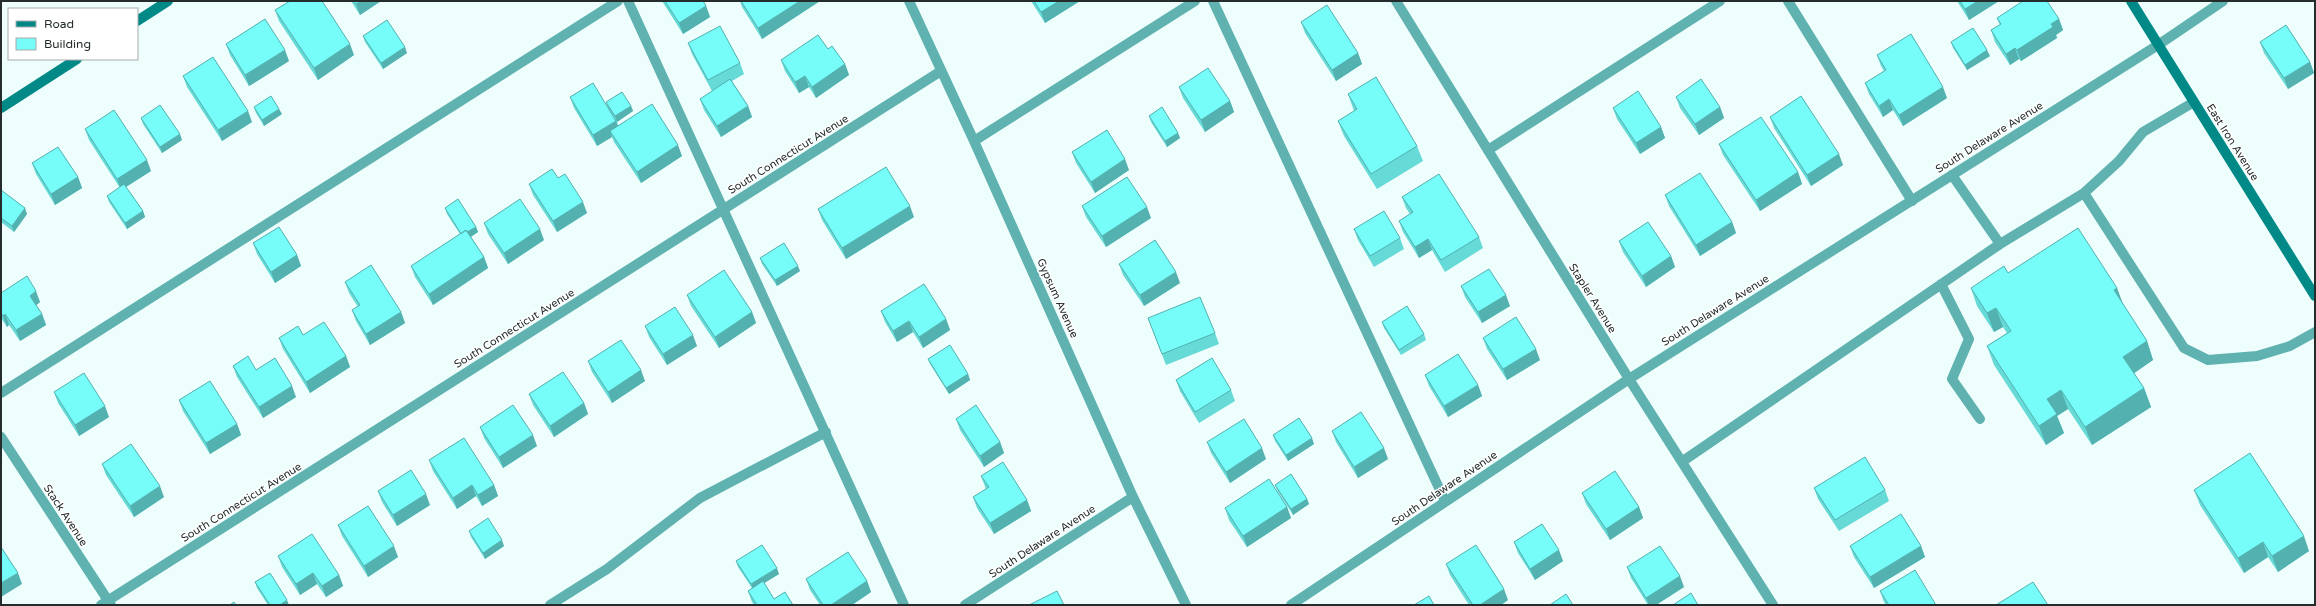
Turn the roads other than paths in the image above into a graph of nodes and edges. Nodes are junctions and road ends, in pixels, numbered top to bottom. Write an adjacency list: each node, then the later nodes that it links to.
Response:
1 (168, 1): 12 (street)
2 (618, 1): 29 (street)
3 (628, 1): 23 (street)
4 (909, 1): 15 (street, Gypsum Avenue)
5 (1195, 1): 18 (street)
6 (1213, 1): 35 (street)
7 (1396, 1): 19 (street, Stapler Avenue)
8 (1720, 1): 19 (street)
9 (1788, 1): 22 (street)
10 (2131, 1): 13 (street, East Iron Avenue)
11 (2223, 1): 13 (street, South Delaware Avenue)
12 (138, 20)
13 (2158, 45): 16 (street, East Iron Avenue); 20 (street, South Delaware Avenue)
14 (75, 60): 17 (street)
15 (940, 71): 18 (street, Gypsum Avenue); 23 (street, South Connecticut Avenue)
16 (2194, 102): 21 (street); 26 (street, East Iron Avenue)
17 (1, 108)
18 (974, 141): 34 (street, Gypsum Avenue)
19 (1488, 150): 28 (street, Stapler Avenue)
20 (1952, 175): 22 (street, South Delaware Avenue); 24 (street)
21 (2084, 193): 24 (street); 27 (street)
22 (1912, 201): 28 (street, South Delaware Avenue)
23 (725, 208): 31 (street); 36 (street, South Connecticut Avenue)
24 (2000, 244): 25 (street)
25 (1942, 284): 30 (street); 33 (street)
26 (2315, 296)
27 (2315, 332)
28 (1629, 379): 33 (street, Stapler Avenue); 35 (street, South Delaware Avenue)
29 (1, 392)
30 (1980, 419)
31 (826, 432): 37 (street); 38 (street)
32 (1, 437): 36 (street, Stack Avenue)
33 (1683, 461): 42 (street, Stapler Avenue)
34 (1133, 497): 39 (street, South Delaware Avenue); 40 (street, Gypsum Avenue)
35 (1446, 501): 41 (street, South Delaware Avenue)
36 (106, 604)
37 (550, 605)
38 (904, 605)
39 (965, 605)
40 (1186, 605)
41 (1291, 605)
42 (1773, 605)

